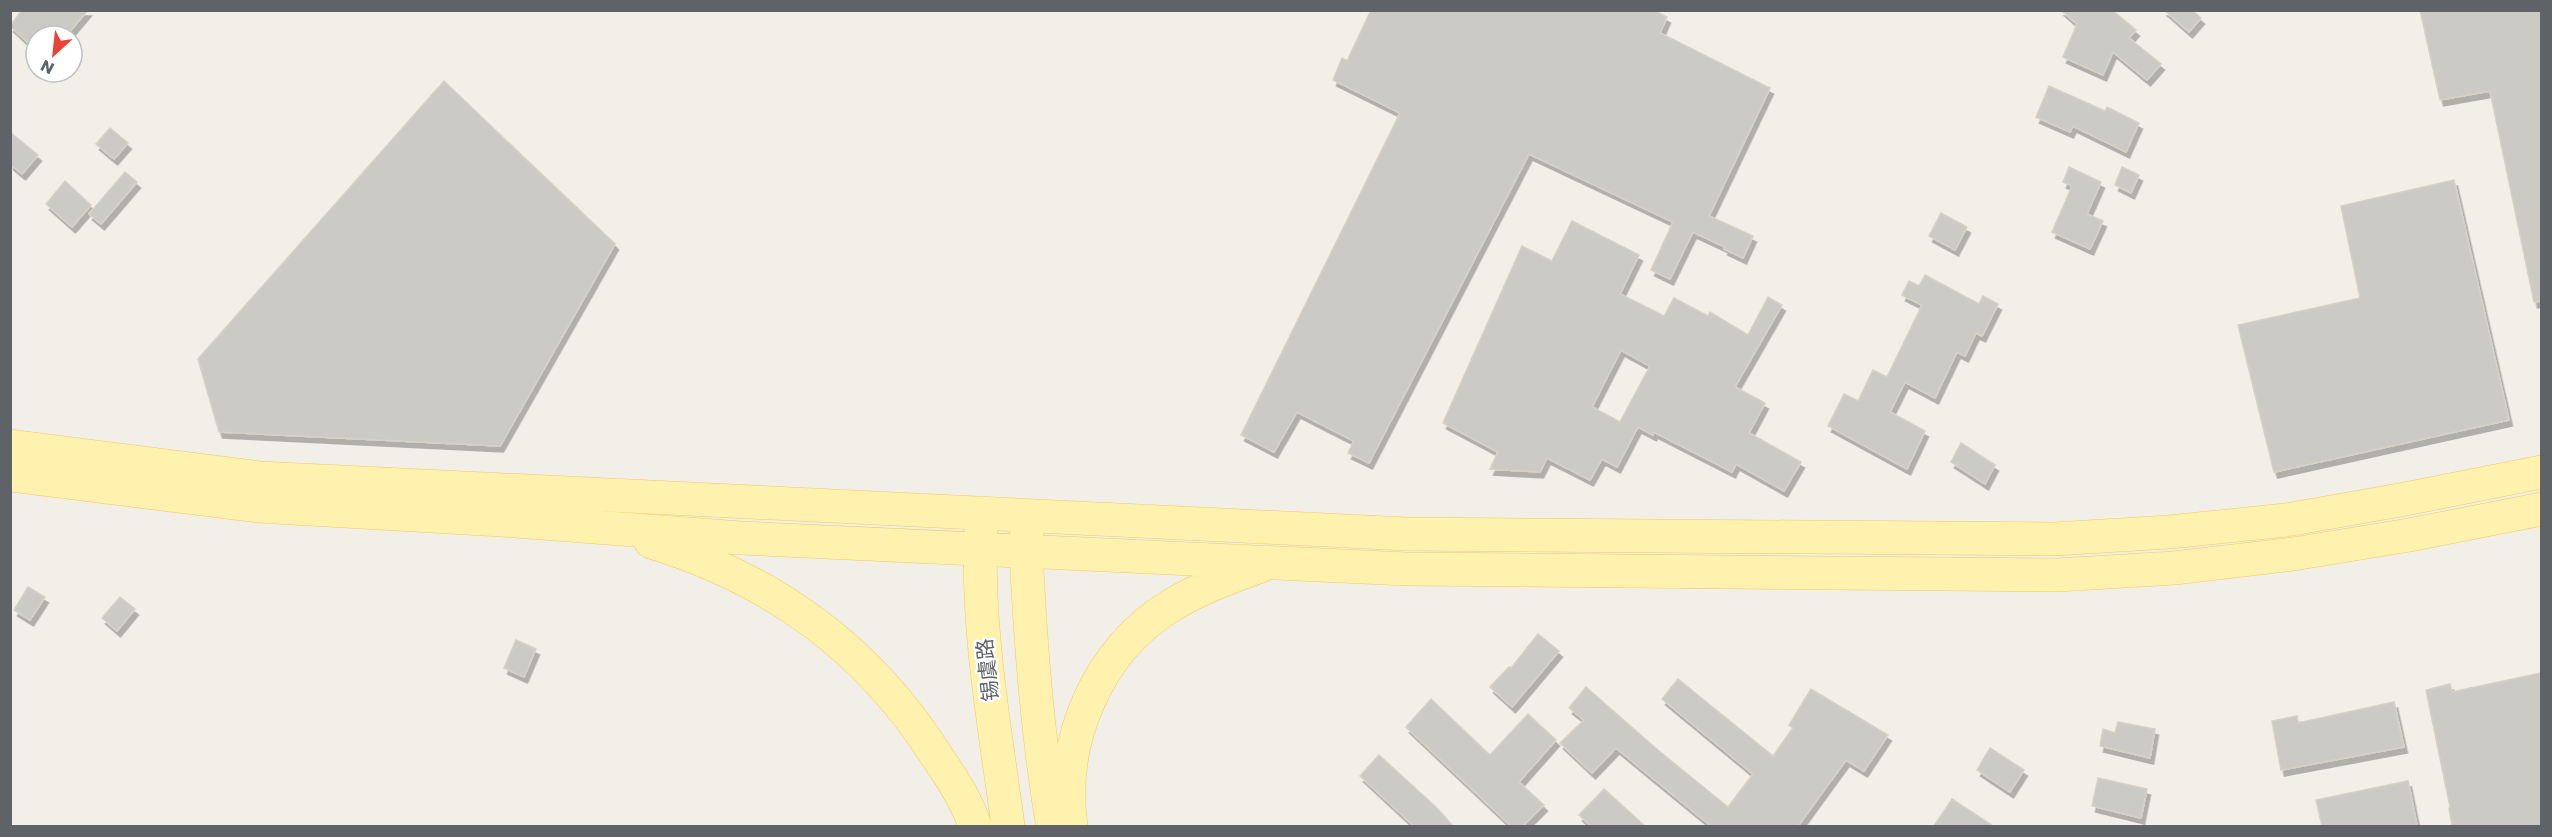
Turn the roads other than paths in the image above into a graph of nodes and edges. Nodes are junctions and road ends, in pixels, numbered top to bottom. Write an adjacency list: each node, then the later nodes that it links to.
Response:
1 (10, 446): 5 (main road)
2 (2541, 472): 6 (main road)
3 (10, 475): 7 (main road)
4 (2541, 509): 10 (main road)
5 (982, 512): 6 (main road); 8 (main road, 锡虞路)
6 (1027, 516): 9 (main road)
7 (603, 528): 8 (main road); 11 (main road)
8 (980, 548): 9 (main road); 12 (main road, 锡虞路)
9 (1026, 549): 10 (main road); 13 (main road)
10 (1271, 562): 14 (main road)
11 (975, 826)
12 (1008, 826)
13 (1053, 826)
14 (1071, 826)

